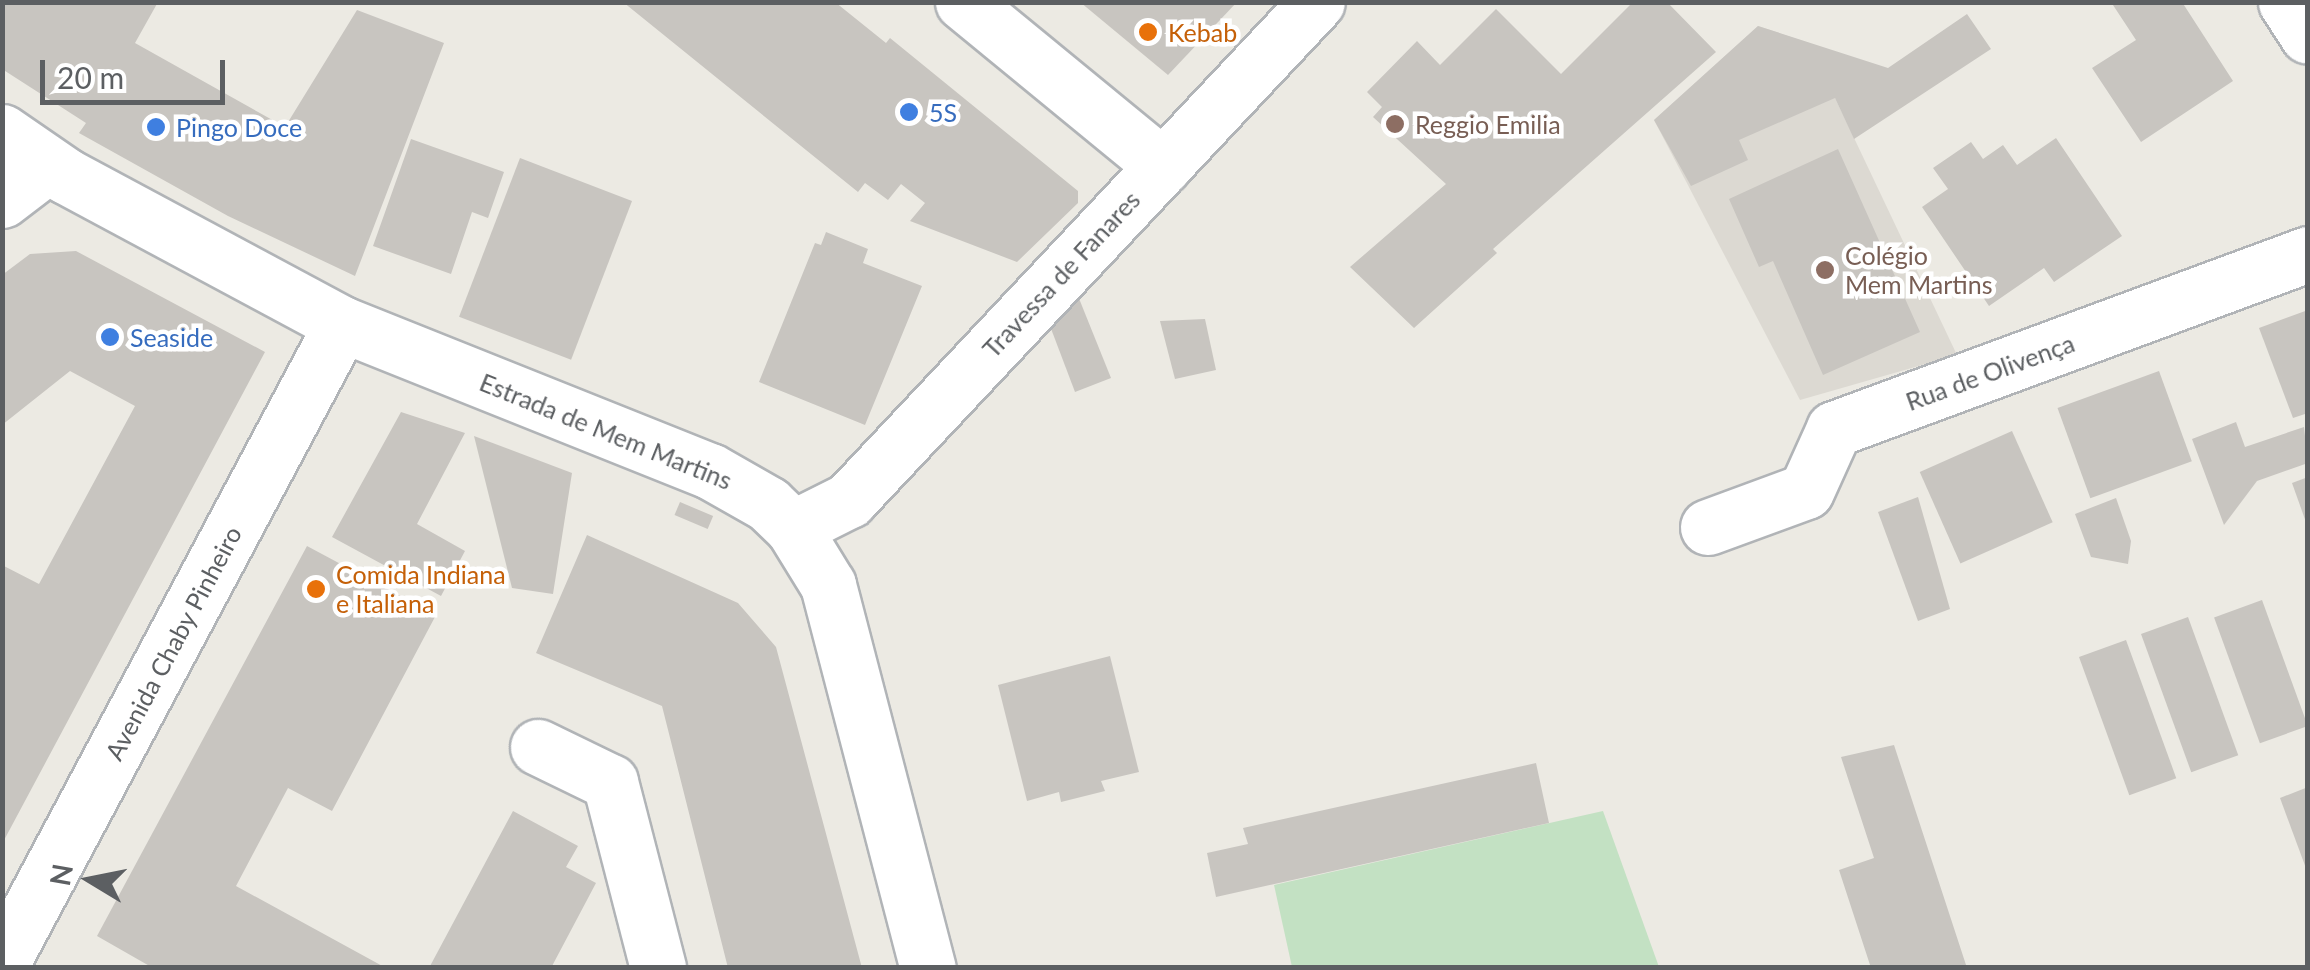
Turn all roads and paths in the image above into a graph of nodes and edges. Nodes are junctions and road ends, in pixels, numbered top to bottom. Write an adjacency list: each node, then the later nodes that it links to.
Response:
1 (963, 2): 7 (street)
2 (1316, 2): 7 (street, Travessa de Fanares)
3 (2286, 2): 4 (street)
4 (2308, 36)
5 (2, 132): 6 (street, Estrada de Mem Martins)
6 (48, 165): 8 (street); 10 (street, Estrada de Mem Martins)
7 (1163, 166): 12 (street, Travessa de Fanares)
8 (2, 200)
9 (2308, 254): 11 (street, Rua de Olivença)
10 (342, 324): 12 (street, Estrada de Mem Martins); 14 (street, Avenida Chaby Pinheiro)
11 (1708, 527)
12 (793, 528): 16 (street, Estrada de Mem Martins)
13 (538, 747): 15 (street)
14 (4, 965)
15 (658, 968)
16 (928, 968)

